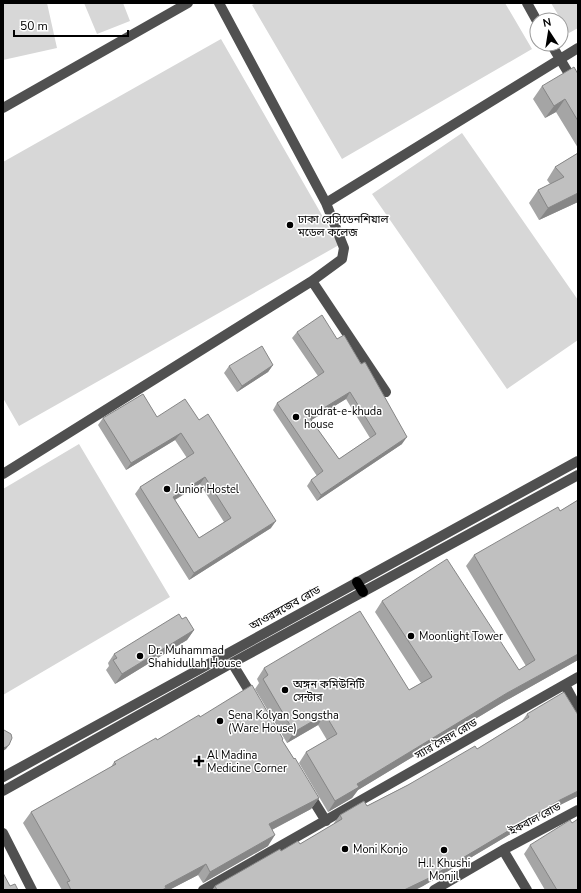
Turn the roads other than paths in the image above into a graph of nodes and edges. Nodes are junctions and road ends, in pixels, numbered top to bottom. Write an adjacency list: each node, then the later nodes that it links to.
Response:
1 (188, 3): 9 (street)
2 (219, 3): 10 (street)
3 (527, 3): 4 (street)
4 (532, 12)
5 (578, 48): 7 (street)
6 (556, 52): 7 (street)
7 (560, 60): 8 (street); 10 (street)
8 (578, 89)
9 (3, 108)
10 (326, 203): 11 (street)
11 (312, 281): 12 (street); 14 (street)
12 (386, 392)
13 (578, 461): 16 (street, আওরঙ্গজেব রোড)
14 (3, 474)
15 (578, 475): 17 (street, আওরঙ্গজেব রোড)
16 (357, 582): 17 (main road); 23 (street, আওরঙ্গজেব রোড)
17 (363, 592): 18 (street, আওরঙ্গজেব রোড)
18 (232, 663): 22 (street); 25 (street, আওরঙ্গজেব রোড)
19 (578, 678): 20 (street, স্যার সৈয়দ রোড)
20 (565, 685): 21 (street); 27 (street, স্যার সৈয়দ রোড)
21 (578, 709)
22 (261, 711)
23 (3, 777)
24 (301, 780): 27 (street)
25 (3, 791)
26 (578, 810): 29 (street, ইকবাল রোড)
27 (326, 821): 31 (street, স্যার সৈয়দ রোড)
28 (3, 833): 30 (street)
29 (503, 850): 32 (street, ইকবাল রোড); 33 (street, ইকবাল রোড)
30 (32, 890)
31 (203, 890)
32 (434, 890)
33 (527, 890)

